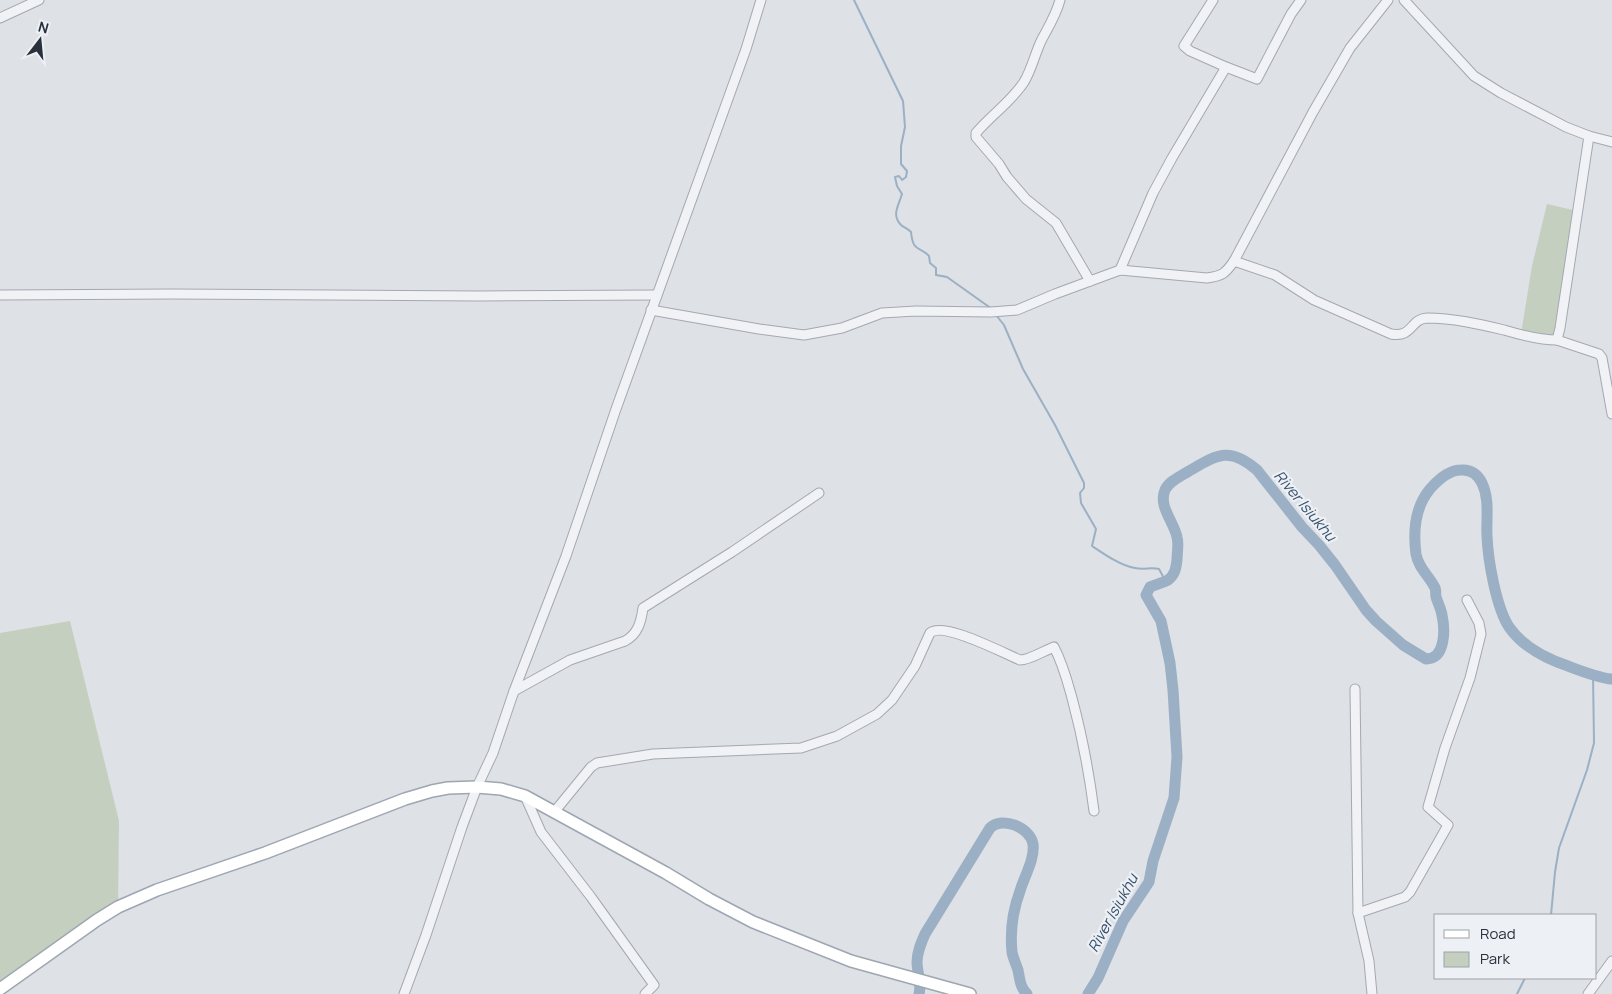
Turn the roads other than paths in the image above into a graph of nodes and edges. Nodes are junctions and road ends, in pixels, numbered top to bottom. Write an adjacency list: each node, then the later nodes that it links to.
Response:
1 (39, 0): 8 (street)
2 (761, 0): 15 (street)
3 (1060, 0): 14 (street)
4 (1213, 0): 9 (street)
5 (1301, 0): 9 (street)
6 (1388, 0): 12 (street)
7 (1404, 0): 10 (street)
8 (0, 18)
9 (1226, 67): 13 (street)
10 (1589, 136): 11 (street); 18 (street)
11 (1612, 142)
12 (1234, 261): 13 (street); 18 (street)
13 (1120, 270): 14 (street)
14 (1090, 281): 17 (street)
15 (657, 294): 16 (street); 17 (street)
16 (0, 295)
17 (651, 310): 23 (street)
18 (1557, 340): 19 (street)
19 (1612, 414)
20 (819, 493): 23 (street)
21 (1467, 600): 28 (street)
22 (1355, 689): 28 (street)
23 (514, 692): 24 (street)
24 (477, 787): 25 (main road); 30 (main road); 31 (street)
25 (525, 796): 26 (main road); 32 (street)
26 (555, 811): 27 (street); 33 (main road)
27 (1094, 811)
28 (1358, 913): 34 (street)
29 (1612, 961): 35 (street)
30 (0, 989)
31 (404, 994)
32 (645, 994)
33 (970, 994)
34 (1372, 994)
35 (1588, 994)

